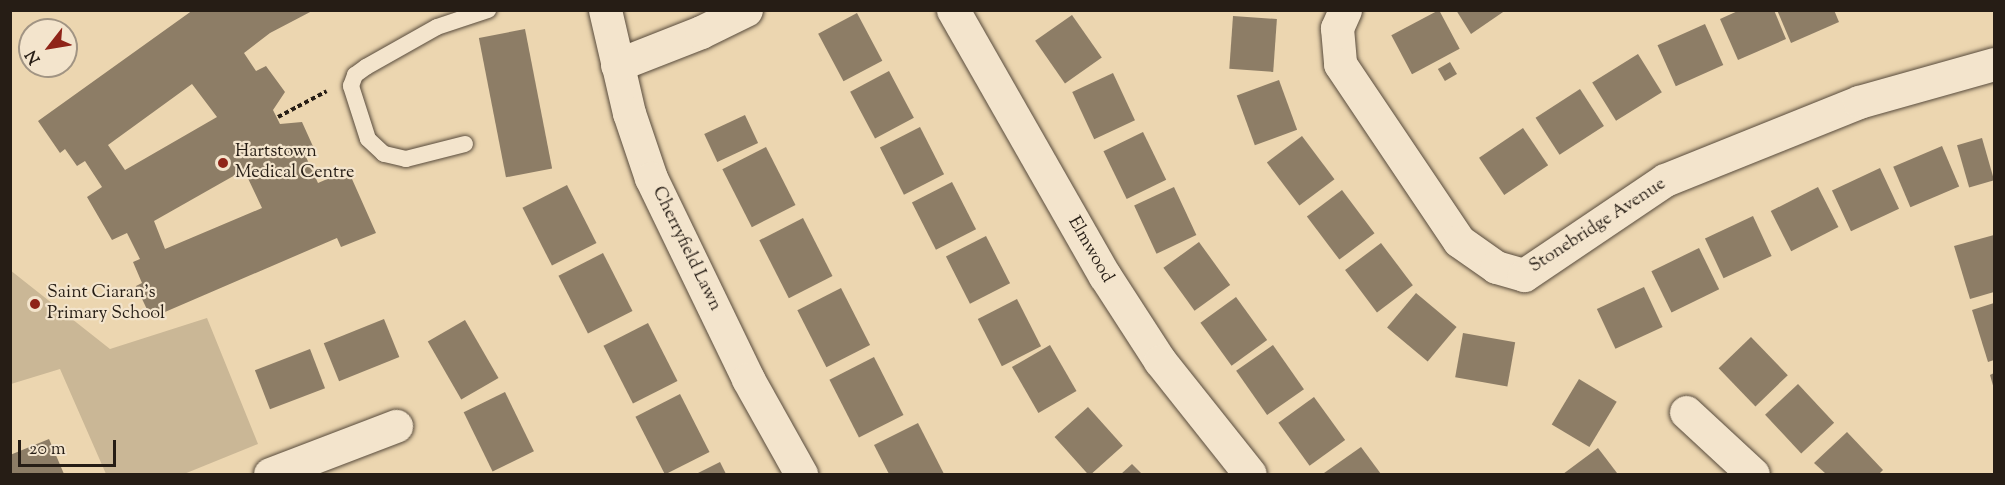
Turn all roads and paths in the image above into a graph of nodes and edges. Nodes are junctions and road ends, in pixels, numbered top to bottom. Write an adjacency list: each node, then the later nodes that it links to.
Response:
1 (605, 10): 6 (street, Cherryfield Lawn)
2 (746, 10): 6 (street)
3 (953, 10): 15 (street, Elmwood)
4 (1345, 10): 7 (street, Stonebridge Avenue)
5 (479, 12): 8 (lane)
6 (617, 64): 14 (street, Cherryfield Lawn)
7 (1995, 64)
8 (351, 86): 9 (path); 10 (lane)
9 (278, 117)
10 (465, 144)
11 (1686, 412): 16 (street)
12 (396, 426): 13 (street)
13 (270, 474)
14 (801, 474)
15 (1250, 474)
16 (1753, 474)

